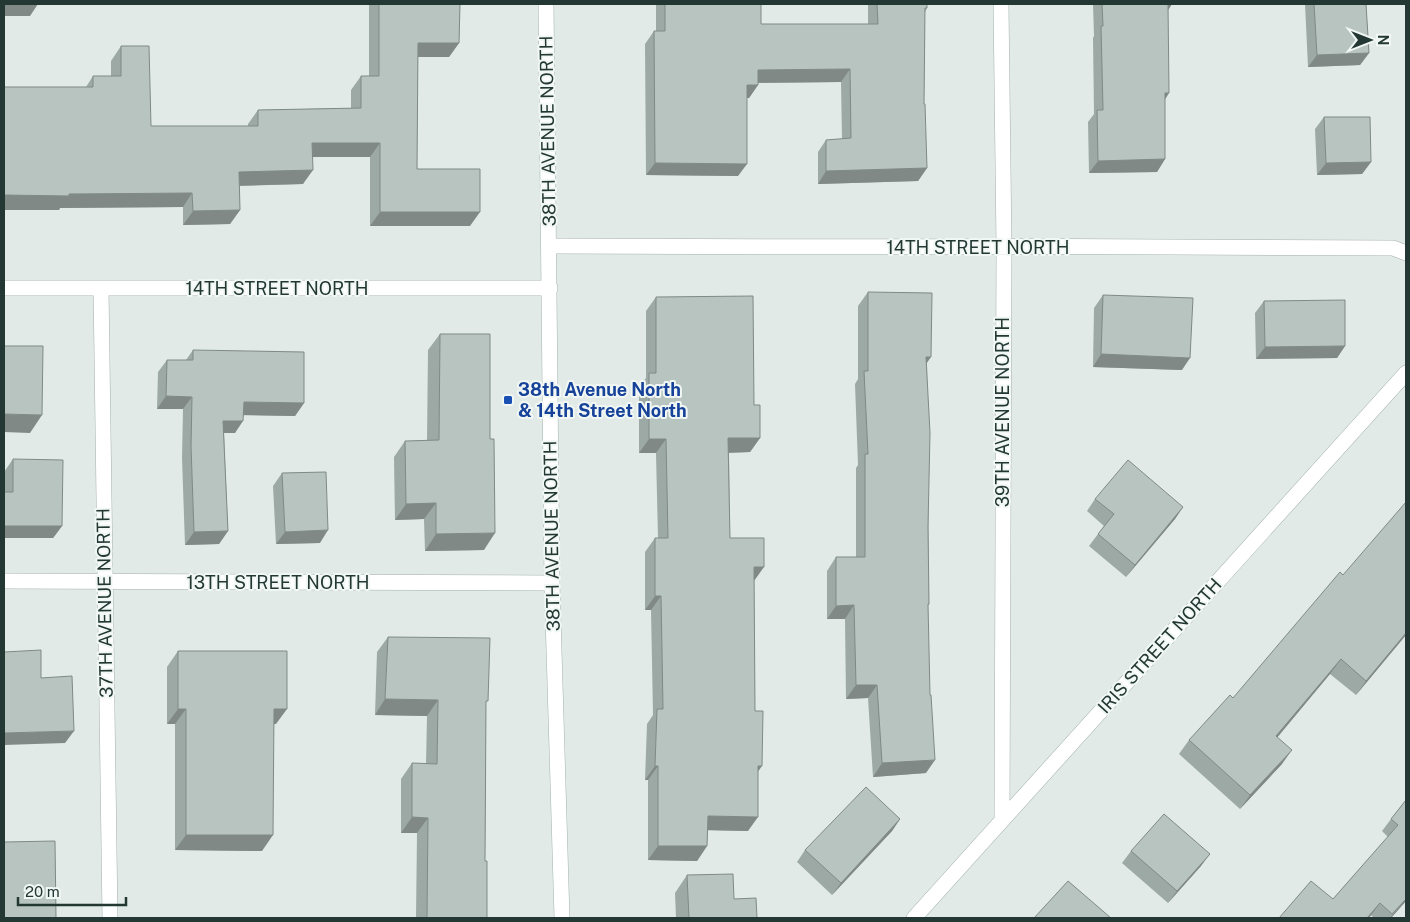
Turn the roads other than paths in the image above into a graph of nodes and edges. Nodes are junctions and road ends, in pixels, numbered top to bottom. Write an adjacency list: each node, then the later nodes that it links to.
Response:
1 (546, 4): 3 (street, 38TH AVENUE NORTH)
2 (1001, 4): 4 (street, 39TH AVENUE NORTH)
3 (550, 246): 4 (street, 14TH STREET NORTH); 8 (street, 38TH AVENUE NORTH)
4 (1004, 248): 5 (street, 14TH STREET NORTH); 13 (street, 39TH AVENUE NORTH)
5 (1406, 252)
6 (4, 288): 7 (street, 14TH STREET NORTH)
7 (101, 288): 8 (street, 14TH STREET NORTH); 11 (street, 37TH AVENUE NORTH)
8 (550, 288): 12 (street, 38TH AVENUE NORTH)
9 (1406, 373): 13 (street, IRIS STREET NORTH)
10 (4, 581): 11 (street, 13TH STREET NORTH)
11 (105, 582): 12 (street, 13TH STREET NORTH); 14 (street, 37TH AVENUE NORTH)
12 (552, 583): 15 (street, 38TH AVENUE NORTH)
13 (1002, 821): 16 (street, IRIS STREET NORTH)
14 (110, 918)
15 (562, 918)
16 (914, 918)

